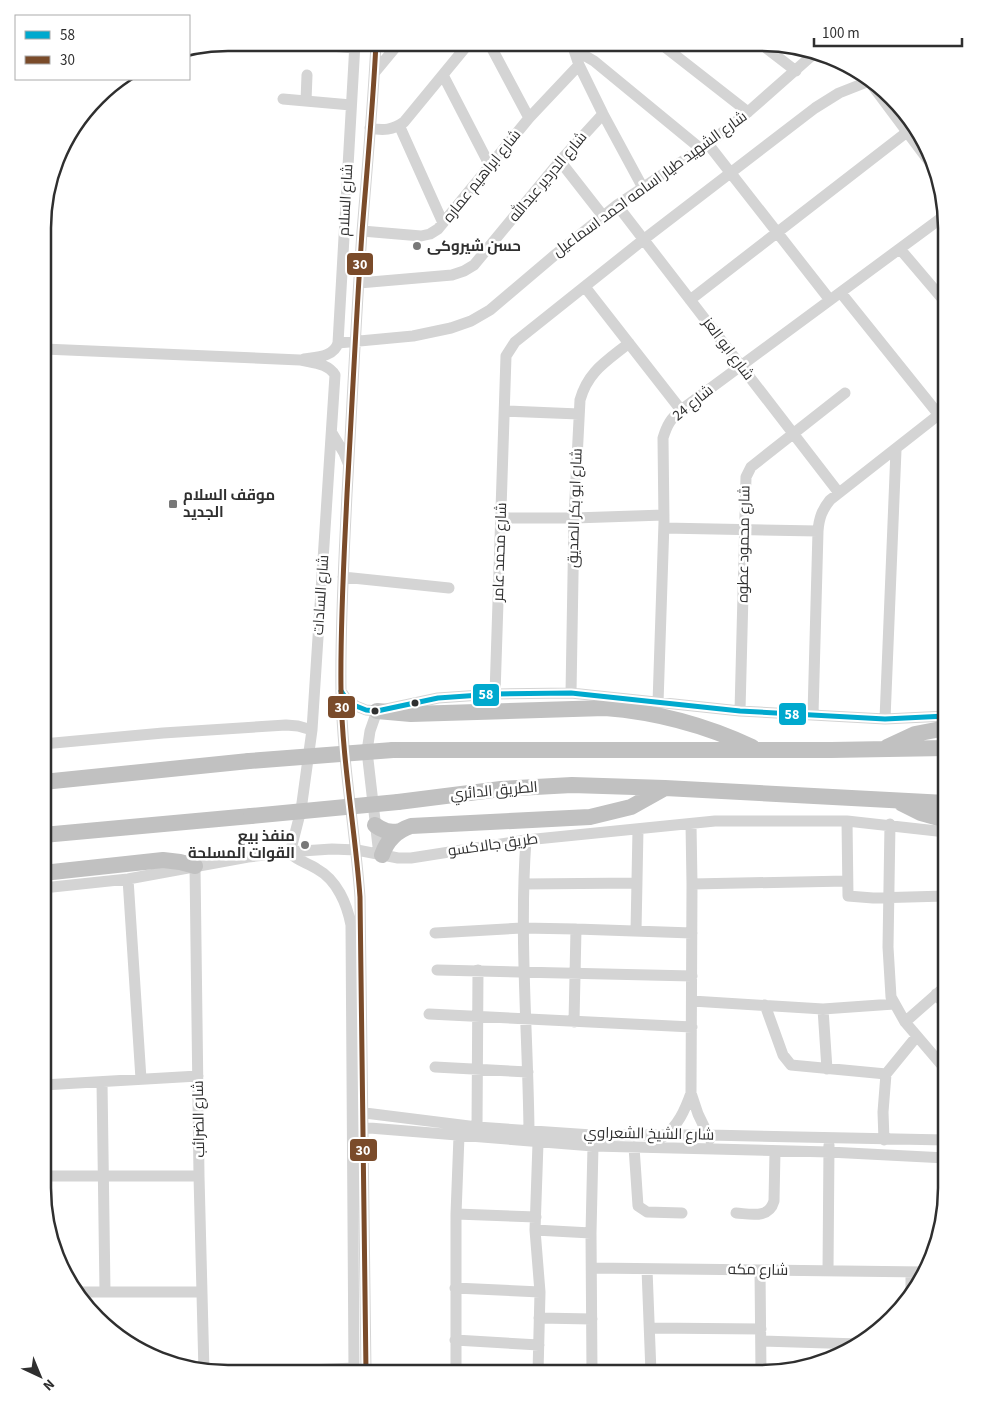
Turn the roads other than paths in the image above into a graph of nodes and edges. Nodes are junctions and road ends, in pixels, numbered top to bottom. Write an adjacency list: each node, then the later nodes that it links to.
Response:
1 (494, 51): 23 (street)
2 (575, 51): 11 (street)
3 (580, 51): 28 (street)
4 (670, 51): 21 (street)
5 (354, 52): 19 (street, شارع السلام)
6 (376, 52): 13 (street, شارع السلام)
7 (392, 52): 13 (street)
8 (461, 52): 15 (street)
9 (771, 52): 12 (street)
10 (809, 58): 12 (street, شارع الشهيد طيار اسامه احمد اسماعيل)
11 (579, 64): 22 (street); 23 (street, شارع ابراهيم عماره)
12 (796, 71): 21 (street, شارع الشهيد طيار اسامه احمد اسماعيل)
13 (375, 72): 25 (street, شارع السلام)
14 (307, 75): 18 (street)
15 (443, 75): 24 (street); 30 (street)
16 (862, 83): 31 (street, شارع محمد عامر)
17 (283, 99): 18 (street)
18 (306, 101): 19 (street)
19 (351, 105): 48 (street, شارع السلام)
20 (888, 105): 26 (street)
21 (748, 112): 28 (street, شارع الشهيد طيار اسامه احمد اسماعيل)
22 (603, 114): 29 (street, شارع الدردير عبدالله); 32 (street)
23 (529, 118): 30 (street, شارع ابراهيم عماره)
24 (400, 125): 25 (street); 36 (street)
25 (370, 128): 37 (street, شارع السلام)
26 (907, 132): 27 (street); 38 (street)
27 (916, 144)
28 (704, 146): 31 (street); 32 (street, شارع الشهيد طيار اسامه احمد اسماعيل)
29 (560, 161): 34 (street); 41 (street, شارع الدردير عبدالله)
30 (490, 166): 36 (street, شارع ابراهيم عماره)
31 (730, 174): 38 (street); 39 (street, شارع محمد عامر)
32 (643, 188): 33 (street, شارع الشهيد طيار اسامه احمد اسماعيل)
33 (617, 205): 34 (street, شارع الشهيد طيار اسامه احمد اسماعيل); 39 (street, شارع ابو العز)
34 (603, 216): 47 (street, شارع الشهيد طيار اسامه احمد اسماعيل)
35 (937, 221): 40 (street, شارع 24)
36 (443, 223): 37 (street, شارع ابراهيم عماره)
37 (362, 231): 41 (street, شارع السلام)
38 (777, 233): 45 (street); 46 (street)
39 (643, 240): 42 (street, شارع محمد عامر); 45 (street, شارع ابو العز)
40 (900, 249): 43 (street, شارع 24); 44 (street)
41 (359, 283): 47 (street, شارع السلام)
42 (585, 286): 49 (street); 56 (street, شارع محمد عامر)
43 (841, 293): 46 (street, شارع 24); 54 (street)
44 (938, 294)
45 (690, 300): 52 (street, شارع ابو العز)
46 (830, 300): 52 (street, شارع 24)
47 (355, 342): 48 (street, شارع الشهيد طيار اسامه احمد اسماعيل); 62 (street, شارع السلام)
48 (338, 343): 51 (street)
49 (630, 343): 55 (street); 57 (street, شارع ابو بكر الصديق)
50 (51, 348): 51 (street)
51 (300, 360): 59 (street, شارع السادات)
52 (741, 366): 55 (street, شارع 24); 60 (street, شارع ابو العز)
53 (845, 392): 60 (street, شارع محمود عطوه)
54 (938, 406)
55 (682, 410): 64 (street, شارع 24)
56 (505, 411): 57 (street); 65 (street, شارع محمد عامر)
57 (580, 414): 66 (street, شارع ابو بكر الصديق)
58 (938, 416): 61 (street)
59 (332, 434): 62 (street); 81 (street, شارع السادات)
60 (792, 434): 63 (street, شارع ابو العز); 68 (street, شارع محمود عطوه)
61 (896, 450): 63 (street); 80 (street)
62 (349, 464): 70 (street, شارع السلام)
63 (839, 493): 69 (street)
64 (664, 515): 66 (street); 67 (street, شارع 24)
65 (501, 518): 66 (street); 74 (street, شارع محمد عامر)
66 (574, 518): 73 (street, شارع ابو بكر الصديق)
67 (664, 528): 68 (street); 75 (street, شارع 24)
68 (744, 528): 69 (street); 77 (street, شارع محمود عطوه)
69 (818, 531): 78 (street)
70 (343, 577): 71 (street); 72 (street, شارع السلام)
71 (449, 588)
72 (341, 691): 76 (street); 101 (street, شارع السلام)
73 (571, 693): 74 (street); 75 (street)
74 (495, 694): 76 (street)
75 (658, 702): 77 (street)
76 (377, 711): 85 (highway); 95 (street)
77 (740, 711): 78 (street)
78 (813, 714): 80 (street)
79 (938, 716): 80 (street)
80 (885, 719)
81 (312, 730): 83 (street); 102 (street, شارع السادات)
82 (938, 730): 86 (highway)
83 (51, 743)
84 (938, 748): 86 (highway)
85 (756, 749): 86 (highway); 87 (highway, bridge)
86 (883, 749)
87 (51, 781)
88 (665, 788): 89 (highway, الطريق الدائري); 97 (highway); 99 (highway, الطريق الدائري, bridge)
89 (897, 800): 90 (highway, الطريق الدائري); 91 (highway)
90 (938, 803)
91 (938, 818)
92 (848, 821): 93 (street, طريق جالاكسو); 94 (street, طريق جالاكسو); 107 (street)
93 (691, 824): 96 (street, طريق جالاكسو); 110 (street)
94 (890, 824): 98 (street, طريق جالاكسو); 113 (street)
95 (375, 825): 97 (highway); 103 (street)
96 (638, 829): 100 (street, طريق جالاكسو); 108 (street)
97 (400, 830): 103 (highway)
98 (938, 831)
99 (51, 834)
100 (526, 840): 103 (street, طريق جالاكسو); 109 (street)
101 (357, 850): 102 (street, طريق جالاكسو); 103 (street, طريق جالاكسو); 148 (street, شارع السلام)
102 (290, 853): 104 (street, طريق جالاكسو); 148 (street, شارع السلام)
103 (381, 855)
104 (195, 866): 105 (highway); 106 (street, طريق جالاكسو); 143 (street, شارع الضرائب)
105 (51, 872)
106 (128, 879): 111 (street, طريق جالاكسو); 144 (street)
107 (847, 881): 110 (street); 113 (street)
108 (637, 883): 109 (street); 116 (street)
109 (524, 884): 114 (street)
110 (692, 884): 118 (street)
111 (51, 887)
112 (938, 896): 113 (street)
113 (889, 898): 127 (street)
114 (522, 928): 115 (street); 117 (street); 121 (street)
115 (576, 929): 116 (street); 122 (street)
116 (636, 931): 118 (street)
117 (434, 933)
118 (692, 933): 123 (street)
119 (437, 970): 120 (street)
120 (478, 970): 121 (street); 131 (street)
121 (524, 972): 122 (street); 132 (street)
122 (575, 974): 123 (street); 133 (street)
123 (692, 976): 126 (street)
124 (936, 994): 125 (street); 134 (street)
125 (938, 996)
126 (692, 1001): 128 (street); 135 (street)
127 (894, 1004): 129 (street); 134 (street)
128 (765, 1005): 129 (street); 139 (street)
129 (823, 1009): 139 (street)
130 (429, 1014): 131 (street)
131 (477, 1017): 132 (street); 140 (street)
132 (526, 1020): 133 (street); 141 (street)
133 (574, 1022): 135 (street)
134 (905, 1022): 136 (street)
135 (692, 1027): 147 (street)
136 (917, 1036): 137 (street); 142 (street)
137 (938, 1061)
138 (435, 1067): 140 (street)
139 (827, 1069): 142 (street)
140 (477, 1070): 141 (street); 149 (street)
141 (528, 1072): 151 (street)
142 (886, 1074): 156 (street)
143 (198, 1076): 144 (street); 168 (street, شارع الضرائب)
144 (141, 1080): 145 (street)
145 (102, 1082): 146 (street); 167 (street)
146 (51, 1085)
147 (691, 1093): 152 (street); 153 (street)
148 (358, 1112): 149 (street, شارع الشيخ الشعراوي); 150 (street, شارع السلام)
149 (477, 1126): 151 (street, شارع الشيخ الشعراوي)
150 (358, 1127): 154 (street, شارع الشيخ الشعراوي); 196 (street, شارع السلام); 197 (street, شارع السلام)
151 (529, 1131): 152 (street, شارع الشيخ الشعراوي)
152 (667, 1134): 153 (street, شارع الشيخ الشعراوي); 161 (street)
153 (708, 1134): 155 (street, شارع الشيخ الشعراوي); 162 (street)
154 (460, 1136): 158 (street, شارع الشيخ الشعراوي); 171 (street)
155 (829, 1138): 156 (street, شارع الشيخ الشعراوي); 164 (street)
156 (884, 1140): 157 (street, شارع الشيخ الشعراوي)
157 (938, 1140)
158 (538, 1143): 159 (street, شارع الشيخ الشعراوي); 172 (street)
159 (593, 1146): 160 (street, شارع الشيخ الشعراوي); 174 (street)
160 (634, 1147): 161 (street, شارع الشيخ الشعراوي); 169 (street)
161 (652, 1147): 162 (street, شارع الشيخ الشعراوي)
162 (716, 1149): 163 (street, شارع الشيخ الشعراوي)
163 (775, 1151): 164 (street, شارع الشيخ الشعراوي); 170 (street)
164 (829, 1152): 165 (street, شارع الشيخ الشعراوي); 178 (street)
165 (938, 1158)
166 (51, 1176): 167 (street)
167 (104, 1176): 168 (street); 184 (street)
168 (199, 1176): 185 (street, شارع الضرائب)
169 (682, 1213)
170 (736, 1213)
171 (456, 1214): 172 (street); 182 (street)
172 (536, 1217): 173 (street)
173 (535, 1230): 174 (street); 186 (street)
174 (591, 1233): 175 (street)
175 (592, 1268): 176 (street, شارع مكه); 188 (street)
176 (648, 1269): 177 (street, شارع مكه); 189 (street)
177 (760, 1270): 178 (street, شارع مكه); 190 (street)
178 (828, 1271): 179 (street, شارع مكه)
179 (911, 1272): 180 (street, شارع مكه); 181 (street)
180 (916, 1272)
181 (911, 1280)
182 (455, 1288): 186 (street); 191 (street)
183 (86, 1292): 184 (street)
184 (105, 1292): 185 (street)
185 (202, 1292): 195 (street, شارع الضرائب)
186 (540, 1292): 187 (street)
187 (539, 1318): 188 (street); 194 (street)
188 (592, 1319): 200 (street)
189 (650, 1328): 190 (street); 201 (street)
190 (760, 1329): 192 (street)
191 (456, 1340): 194 (street); 198 (street)
192 (760, 1341): 193 (street); 202 (street)
193 (844, 1344)
194 (539, 1345): 199 (street)
195 (204, 1363)
196 (354, 1365)
197 (366, 1365)
198 (456, 1365)
199 (538, 1365)
200 (592, 1365)
201 (651, 1365)
202 (761, 1365)

